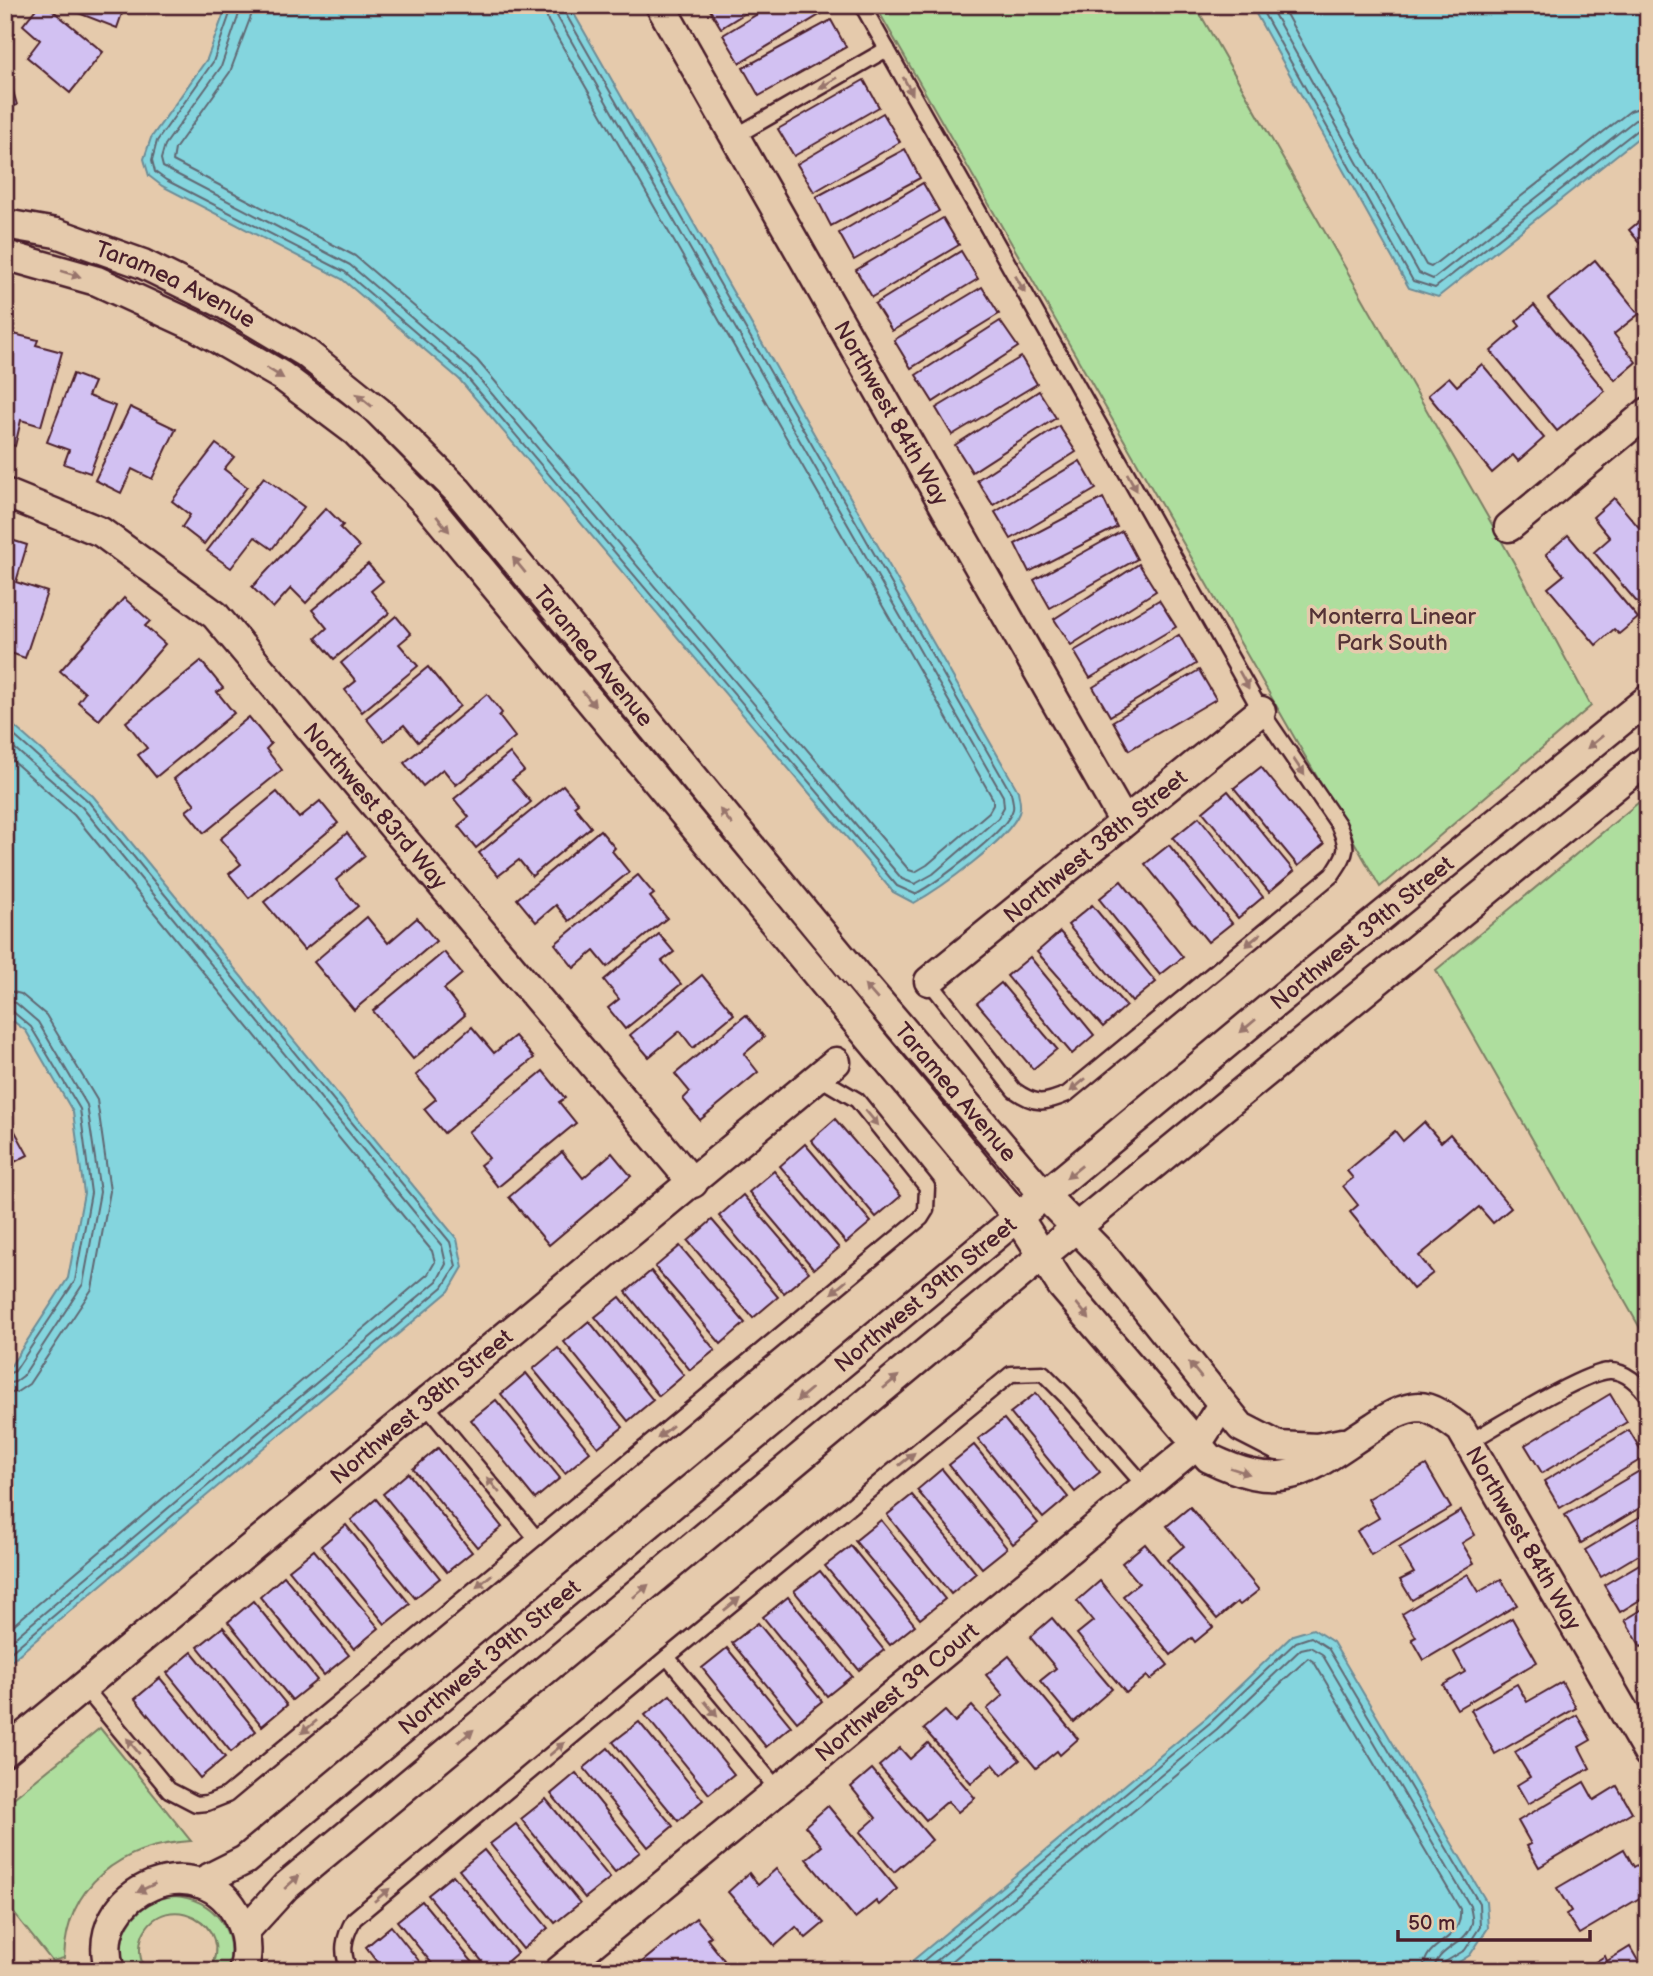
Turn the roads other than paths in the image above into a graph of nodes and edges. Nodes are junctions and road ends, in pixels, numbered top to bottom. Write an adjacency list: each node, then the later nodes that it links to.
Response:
1 (660, 5): 4 (street, Northwest 84th Way)
2 (862, 5): 3 (lane)
3 (887, 49): 4 (lane, one-way to 4); 11 (lane, one-way to 11)
4 (734, 137): 13 (street, Northwest 84th Way)
5 (5, 223): 17 (street, Taramea Avenue, one-way to 5)
6 (5, 255): 18 (street, Taramea Avenue, one-way to 18)
7 (1648, 412): 9 (street)
8 (5, 493): 16 (street, Northwest 83rd Way)
9 (1510, 527)
10 (1648, 699): 17 (street, Northwest 39th Street, one-way to 17)
11 (1261, 710): 13 (street, Northwest 38th Street); 14 (lane, one-way to 14)
12 (1648, 759): 19 (street, Northwest 39th Street)
13 (1124, 822): 14 (street, Northwest 38th Street)
14 (929, 981)
15 (827, 1070): 16 (street, Northwest 38th Street); 28 (lane, one-way to 28)
16 (693, 1183): 22 (street, Northwest 38th Street)
17 (1044, 1195): 18 (street, Northwest 39th Street); 19 (street, Taramea Avenue)
18 (1018, 1217): 20 (street, Taramea Avenue); 34 (street, Northwest 39th Street, one-way to 34)
19 (1077, 1228): 20 (street, Northwest 39th Street); 23 (street, Taramea Avenue, one-way to 19)
20 (1043, 1255): 26 (street, Taramea Avenue, one-way to 26); 35 (street, Northwest 39th Street, one-way to 20)
21 (1648, 1397): 25 (lane)
22 (425, 1404): 28 (lane, one-way to 22); 30 (street, Northwest 38th Street)
23 (1222, 1405): 24 (street, Taramea Avenue); 26 (street, Northwest 39 Court)
24 (1352, 1441): 25 (street, Northwest 84th Way); 26 (street, Northwest 84th Way, one-way to 24)
25 (1469, 1442): 32 (street, Northwest 84th Way)
26 (1197, 1444): 27 (street, Northwest 39 Court)
27 (1145, 1486): 29 (lane, one-way to 27); 33 (street, Northwest 39 Court)
28 (536, 1538): 30 (lane, one-way to 30)
29 (667, 1657): 33 (lane, one-way to 33); 38 (lane, one-way to 29)
30 (84, 1687): 31 (street, Northwest 38th Street)
31 (5, 1752)
32 (1648, 1753)
33 (779, 1791): 39 (street, Northwest 39 Court)
34 (199, 1882): 35 (street); 36 (street, one-way to 36)
35 (245, 1931): 37 (street)
36 (110, 1971)
37 (243, 1971)
38 (350, 1971)
39 (559, 1971)

